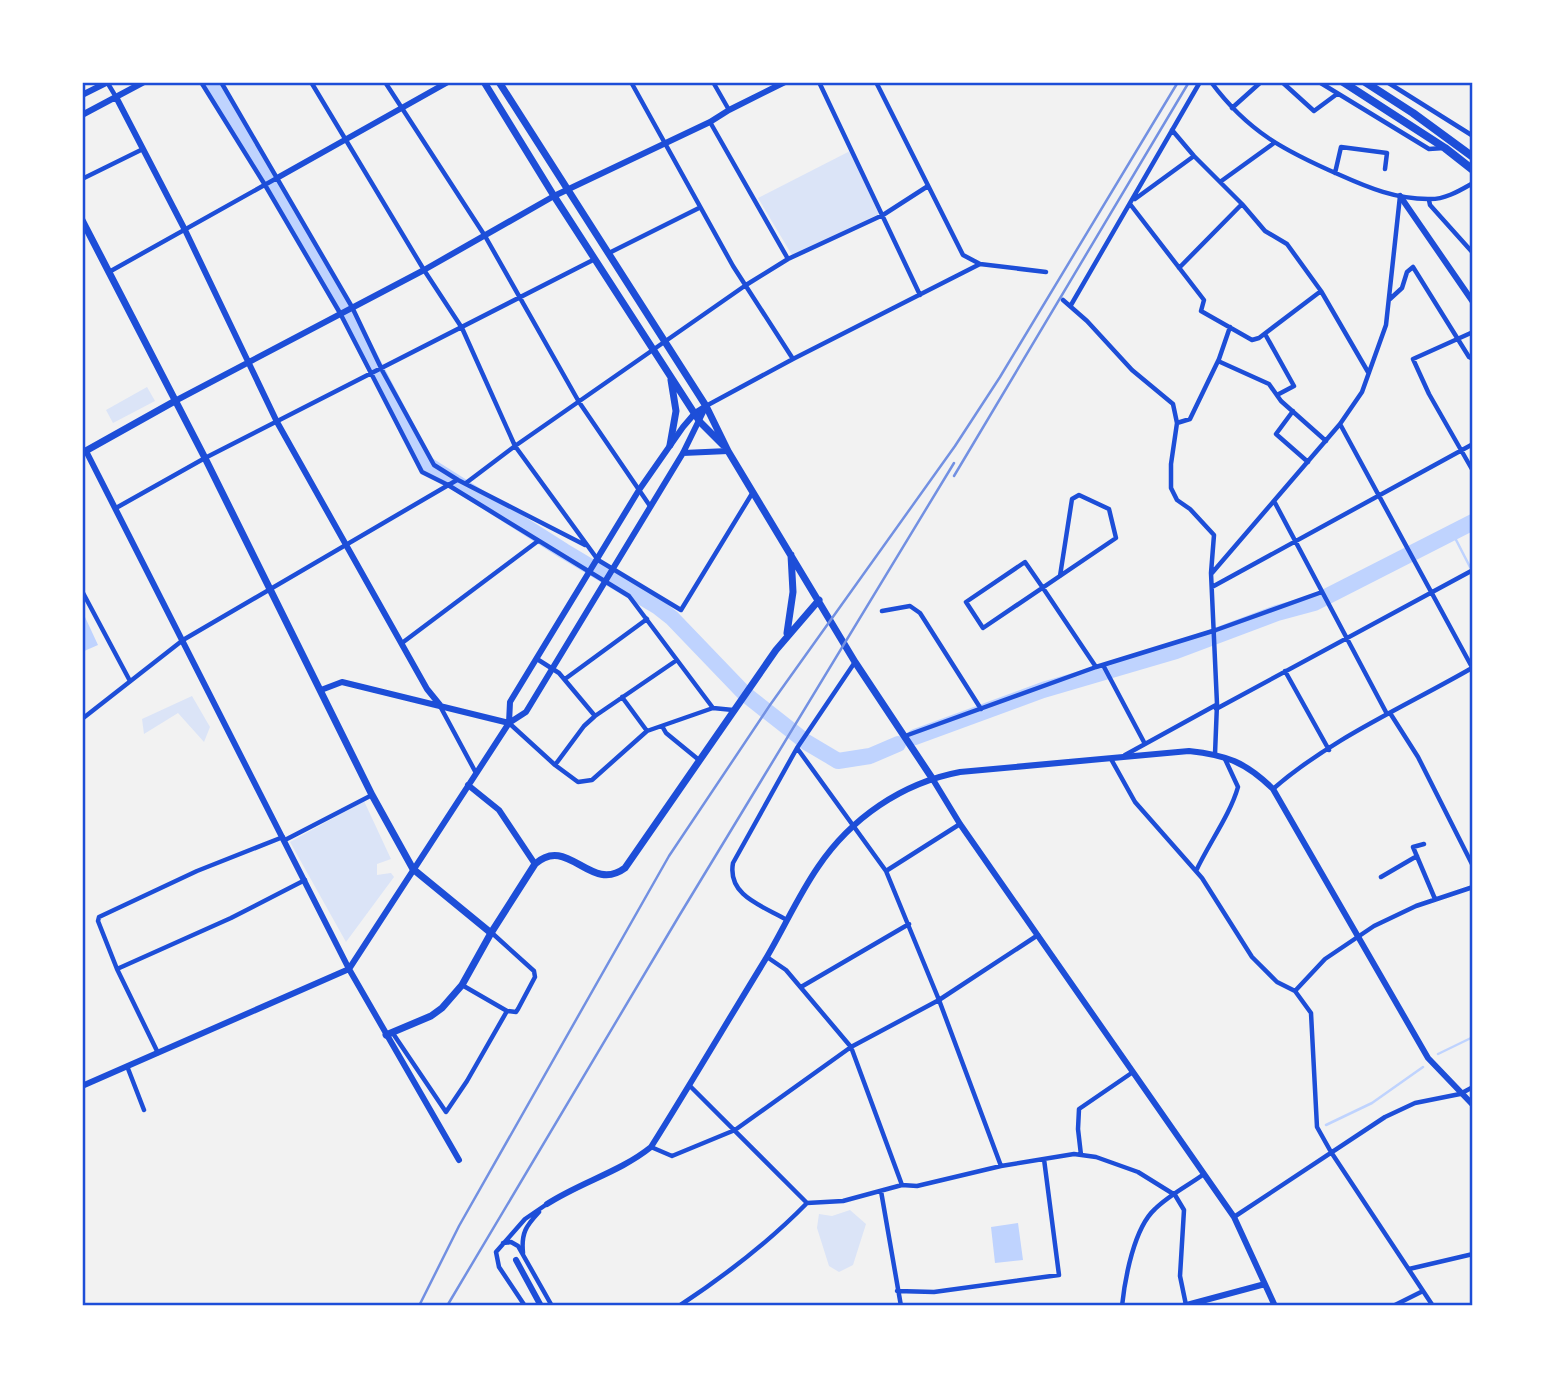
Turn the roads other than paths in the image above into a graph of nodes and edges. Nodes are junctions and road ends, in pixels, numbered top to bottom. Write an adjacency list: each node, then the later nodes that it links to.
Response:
1 (107, 82): 24 (street); 25 (street)
2 (144, 82): 25 (street)
3 (201, 82): 47 (street)
4 (220, 82): 43 (street)
5 (311, 82): 33 (street)
6 (385, 82): 26 (street)
7 (448, 82): 26 (street)
8 (484, 82): 51 (main road)
9 (499, 82): 49 (main road)
10 (631, 82): 35 (street)
11 (713, 82): 28 (street)
12 (786, 82): 28 (street)
13 (819, 82): 56 (street)
14 (876, 82): 48 (street)
15 (1200, 82): 31 (street)
16 (1211, 82): 27 (street)
17 (1261, 82): 27 (street)
18 (1282, 82): 23 (street)
19 (1319, 82): 23 (street)
20 (1342, 82): 36 (highway)
21 (1365, 82): 39 (highway)
22 (1387, 82): 32 (street)
23 (1337, 94): 36 (street)
24 (82, 95)
25 (116, 97): 29 (street); 37 (street)
26 (402, 108): 33 (street); 59 (street)
27 (1232, 108): 34 (street)
28 (729, 110): 30 (street)
29 (82, 115)
30 (710, 122): 35 (street); 63 (street)
31 (1172, 130): 38 (street); 53 (street)
32 (1473, 136)
33 (346, 139): 43 (street); 66 (street)
34 (1274, 143): 42 (street); 45 (street)
35 (664, 144): 49 (street); 55 (street)
36 (1445, 148): 41 (highway)
37 (143, 149): 44 (street); 58 (street)
38 (1194, 156): 45 (street); 53 (street)
39 (1473, 157)
40 (1385, 169): 42 (street)
41 (1473, 170)
42 (1335, 173): 50 (street)
43 (277, 178): 47 (street); 77 (street)
44 (82, 179)
45 (1220, 182): 54 (street)
46 (1473, 183): 52 (street)
47 (265, 185): 58 (street); 78 (street)
48 (928, 186): 56 (street); 64 (street)
49 (568, 190): 51 (street); 61 (main road)
50 (1400, 196): 52 (street); 73 (street); 75 (street)
51 (554, 197): 59 (street); 62 (main road)
52 (1429, 200): 60 (street)
53 (1131, 203): 65 (street); 76 (street)
54 (1242, 204): 65 (street); 70 (street)
55 (699, 208): 61 (street); 69 (street)
56 (883, 215): 63 (street); 71 (street)
57 (82, 220): 67 (main road)
58 (186, 230): 67 (street); 88 (street)
59 (485, 236): 66 (street); 72 (street)
60 (1473, 253)
61 (608, 254): 84 (main road)
62 (596, 259): 72 (street); 85 (main road)
63 (789, 259): 69 (street)
64 (980, 264): 68 (street); 71 (street)
65 (1178, 268): 79 (street)
66 (424, 270): 77 (street); 80 (street)
67 (110, 272): 95 (main road)
68 (1046, 272)
69 (746, 285): 84 (street); 86 (street)
70 (1321, 291): 82 (street); 91 (street)
71 (920, 295): 86 (street)
72 (520, 297): 80 (street); 96 (street)
73 (1389, 299): 83 (street); 91 (street)
74 (1063, 300): 76 (street)
75 (1473, 302)
76 (1071, 305): 102 (street)
77 (352, 307): 78 (street); 90 (street)
78 (340, 313): 88 (street); 93 (street)
79 (1230, 327): 82 (street); 89 (street)
80 (462, 328): 90 (street); 107 (street)
81 (1473, 332): 83 (street)
82 (1265, 334): 94 (street)
83 (1458, 340): 87 (street); 109 (street)
84 (663, 341): 85 (street); 97 (main road)
85 (654, 349): 92 (main road); 96 (street)
86 (793, 359): 97 (street)
87 (1473, 359)
88 (250, 360): 95 (street); 100 (street)
89 (1218, 362): 94 (street); 102 (street)
90 (381, 368): 93 (street); 115 (street)
91 (1369, 372): 103 (street)
92 (669, 373): 99 (main road); 106 (main road)
93 (370, 374): 100 (street); 117 (street)
94 (1277, 395): 98 (street)
95 (175, 401): 108 (main road); 112 (main road)
96 (579, 402): 107 (street); 118 (street)
97 (706, 406): 99 (street); 101 (street); 110 (main road)
98 (1293, 411): 104 (street); 113 (street)
99 (695, 413): 101 (main road); 106 (street)
100 (277, 422): 112 (street); 126 (street)
101 (700, 422): 110 (main road); 111 (street)
102 (1177, 423): 133 (street)
103 (1340, 424): 104 (street); 120 (street)
104 (1326, 441): 113 (street)
105 (1473, 444): 109 (street)
106 (670, 445): 118 (street)
107 (514, 446): 116 (street); 127 (street)
108 (83, 450): 123 (street)
109 (1461, 450): 114 (street); 120 (street)
110 (728, 451): 111 (street); 119 (main road)
111 (683, 453): 122 (street)
112 (205, 458): 123 (street); 137 (main road)
113 (1308, 462): 121 (street)
114 (1473, 471)
115 (458, 480): 116 (street); 117 (street)
116 (466, 483): 127 (street)
117 (448, 485): 124 (street); 126 (street)
118 (639, 490): 122 (street); 129 (street)
119 (753, 492): 128 (main road); 130 (street)
120 (1379, 495): 125 (street); 141 (street)
121 (1274, 502): 125 (street); 133 (street)
122 (650, 506): 130 (street)
123 (116, 508): 148 (street)
124 (538, 541): 132 (street); 149 (street)
125 (1294, 541): 136 (street); 140 (street)
126 (348, 545): 137 (street); 149 (street)
127 (586, 545): 129 (street)
128 (791, 553): 142 (main road); 146 (main road)
129 (598, 560): 130 (street); 132 (street)
130 (612, 569): 135 (street)
131 (1473, 570): 141 (street)
132 (590, 573): 135 (street); 150 (street)
133 (1211, 573): 136 (street)
134 (1060, 576): 134 (street); 138 (street)
135 (604, 582): 144 (street); 155 (street)
136 (1212, 587): 145 (street)
137 (270, 588): 148 (street); 160 (main road)
138 (1043, 588): 138 (street); 154 (street)
139 (82, 591): 159 (street)
140 (1322, 592): 145 (street); 147 (street)
141 (1431, 592): 147 (street); 156 (street)
142 (819, 600): 146 (main road); 152 (main road)
143 (882, 611): 166 (street)
144 (647, 619): 151 (street); 158 (street)
145 (1216, 630): 153 (street); 164 (street)
146 (786, 637): 163 (main road)
147 (1346, 637): 157 (street); 167 (street)
148 (183, 640): 159 (street); 190 (street)
149 (402, 643): 162 (street)
150 (537, 659): 155 (street); 170 (street)
151 (677, 660): 161 (street); 165 (street)
152 (855, 662): 173 (main road); 175 (street)
153 (1103, 665): 154 (street); 174 (street)
154 (1096, 667): 166 (street)
155 (552, 668): 158 (street); 170 (street)
156 (1473, 668): 167 (street)
157 (1284, 671): 164 (street); 176 (street)
158 (565, 679): 168 (street)
159 (130, 681): 169 (street)
160 (321, 690): 162 (street); 187 (main road)
161 (622, 697): 168 (street); 172 (street)
162 (440, 705): 170 (street); 183 (street)
163 (735, 707): 165 (street); 181 (main road)
164 (1216, 707): 174 (street); 177 (street)
165 (713, 708): 171 (street)
166 (981, 709): 173 (street)
167 (1389, 714): 176 (street); 194 (street)
168 (595, 716): 182 (street)
169 (82, 719)
170 (509, 723): 182 (street); 183 (street)
171 (662, 726): 172 (street); 181 (street)
172 (647, 731): 182 (street)
173 (904, 737): 184 (main road)
174 (1145, 744): 178 (street)
175 (797, 748): 189 (street); 202 (street)
176 (1329, 750): 186 (street)
177 (1215, 754): 178 (street); 179 (street)
178 (1122, 757): 180 (street)
179 (1224, 757): 186 (street); 196 (street)
180 (1111, 758): 184 (street); 196 (street)
181 (699, 761): 193 (main road)
182 (555, 765)
183 (476, 773): 185 (street)
184 (932, 778): 188 (street); 189 (street)
185 (468, 785): 193 (street); 195 (street)
186 (1273, 789): 206 (street)
187 (372, 795): 190 (street); 195 (main road)
188 (960, 824): 197 (street); 205 (street)
189 (853, 826): 197 (street); 202 (street)
190 (284, 839): 199 (street); 208 (street)
191 (1424, 844): 192 (street)
192 (1417, 856): 198 (street); 201 (street)
193 (535, 864): 204 (main road)
194 (1473, 866)
195 (413, 869): 204 (main road); 209 (street)
196 (1196, 871): 212 (street)
197 (886, 872): 203 (street)
198 (1381, 877)
199 (305, 880): 208 (street); 209 (street)
200 (1473, 887): 201 (street)
201 (1435, 899): 206 (street)
202 (788, 920): 207 (street)
203 (909, 924): 211 (street); 213 (street)
204 (491, 933): 210 (main road); 214 (street)
205 (1038, 935): 213 (street); 219 (street)
206 (1359, 936): 212 (street); 223 (street)
207 (767, 957): 211 (street); 221 (street)
208 (117, 969): 217 (street)
209 (349, 970): 215 (street); 217 (street)
210 (462, 985): 214 (street); 215 (main road)
211 (801, 987): 216 (street)
212 (1295, 991): 228 (street)
213 (939, 1000): 216 (street); 232 (street)
214 (507, 1011): 215 (street)
215 (389, 1033): 231 (street)
216 (851, 1047): 226 (street); 234 (street)
217 (158, 1053): 218 (street)
218 (127, 1066): 220 (street); 225 (street)
219 (1133, 1072): 229 (street); 233 (street)
220 (82, 1086)
221 (690, 1086): 226 (street); 227 (street)
222 (1473, 1087): 223 (street)
223 (1460, 1094): 224 (street); 228 (street)
224 (1473, 1105)
225 (144, 1110)
226 (735, 1130): 227 (street); 237 (street)
227 (651, 1147): 238 (street)
228 (1331, 1152): 239 (street); 244 (street)
229 (1082, 1155): 230 (street); 236 (street)
230 (1044, 1159): 232 (street); 246 (street)
231 (459, 1160)
232 (1000, 1166): 234 (street)
233 (1205, 1174): 236 (street); 239 (street)
234 (902, 1185): 235 (street)
235 (881, 1191): 237 (street); 246 (street)
236 (1175, 1195): 248 (street); 254 (street)
237 (807, 1203): 252 (street)
238 (547, 1204): 240 (street); 242 (street)
239 (1234, 1217): 245 (street)
240 (503, 1243): 242 (street); 249 (street)
241 (1473, 1254): 244 (street)
242 (524, 1259): 251 (street)
243 (516, 1260): 250 (street)
244 (1409, 1269): 247 (street)
245 (1265, 1284): 248 (street); 255 (street)
246 (897, 1291): 253 (street)
247 (1423, 1291): 256 (street); 257 (street)
248 (1184, 1305)
249 (524, 1306)
250 (541, 1306)
251 (552, 1306)
252 (679, 1306)
253 (901, 1306)
254 (1122, 1306)
255 (1275, 1306)
256 (1393, 1306)
257 (1433, 1306)

